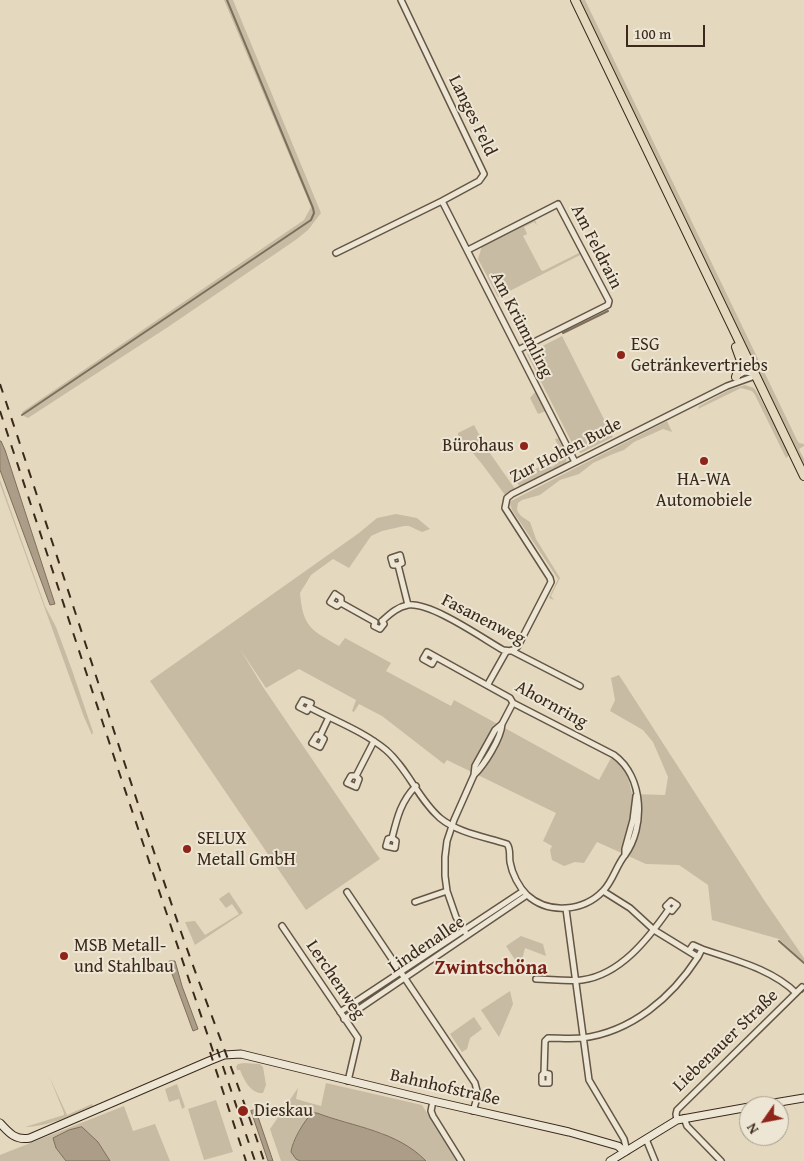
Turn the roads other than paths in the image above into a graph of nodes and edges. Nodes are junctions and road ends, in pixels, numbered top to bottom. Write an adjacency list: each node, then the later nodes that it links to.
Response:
1 (401, 0): 3 (street, Langes Feld)
2 (575, 0): 6 (main road)
3 (442, 201): 4 (street, Am Krümmling); 5 (street, Langes Feld)
4 (468, 250): 7 (street, Am Krümmling); 7 (street, Am Feldrain)
5 (336, 254)
6 (726, 314): 8 (main road); 9 (main road)
7 (518, 350): 11 (street, Am Krümmling)
8 (755, 374): 9 (street); 10 (street, Zur Hohen Bude); 12 (main road)
9 (736, 377): 10 (street, Zur Hohen Bude)
10 (727, 386): 11 (street, Zur Hohen Bude)
11 (575, 462): 18 (street, Zur Hohen Bude)
12 (804, 476)
13 (398, 565): 15 (street)
14 (341, 603): 17 (street)
15 (408, 605): 16 (street); 18 (street, Fasanenweg)
16 (382, 621): 17 (street); 17 (street)
17 (375, 622)
18 (510, 650): 20 (street); 21 (street, Fasanenweg)
19 (436, 657): 20 (street, Ahornring)
20 (489, 686): 22 (street, Ahornring)
21 (580, 686)
22 (514, 703): 29 (street); 32 (street, Ahornring)
23 (309, 707): 24 (street)
24 (329, 717): 25 (street); 26 (street)
25 (320, 736)
26 (374, 741): 27 (street); 28 (street)
27 (356, 776)
28 (416, 786): 29 (street); 30 (street)
29 (452, 826): 31 (street); 34 (street)
30 (392, 838)
31 (447, 891): 35 (street); 40 (street)
32 (603, 891): 36 (street, Ahornring); 39 (street)
33 (347, 892): 44 (street)
34 (525, 893): 36 (street, Ahornring); 40 (street, Lindenallee)
35 (415, 902)
36 (566, 908): 46 (street)
37 (669, 910): 39 (street)
38 (282, 926): 49 (street, Lerchenweg)
39 (654, 930): 42 (street); 46 (street)
40 (465, 933): 44 (street, Lindenallee)
41 (702, 949): 42 (street); 43 (street); 48 (street)
42 (689, 951): 43 (street)
43 (698, 957): 51 (street)
44 (402, 975): 49 (street, Lindenallee); 50 (street, Lindenallee); 58 (street)
45 (536, 979): 46 (street)
46 (575, 981): 51 (street)
47 (802, 987): 48 (street, Liebenauer Straße)
48 (796, 993): 59 (street, Liebenauer Straße)
49 (340, 1012): 50 (street, Lerchenweg)
50 (344, 1019): 53 (street, Lerchenweg)
51 (583, 1038): 52 (street); 62 (street)
52 (544, 1073)
53 (348, 1080): 56 (street, Bahnhofstraße); 60 (street, Bahnhofstraße)
54 (804, 1098): 55 (street)
55 (789, 1100)
56 (433, 1101): 58 (street, Bahnhofstraße); 63 (street)
57 (739, 1109): 59 (street)
58 (473, 1111): 62 (street, Bahnhofstraße)
59 (681, 1119): 61 (street, Liebenauer Straße); 66 (street)
60 (0, 1124)
61 (646, 1139): 62 (street, Liebenauer Straße); 65 (street)
62 (626, 1151): 64 (street, Liebenauer Straße)
63 (461, 1161)
64 (610, 1161)
65 (655, 1161)
66 (721, 1161)

